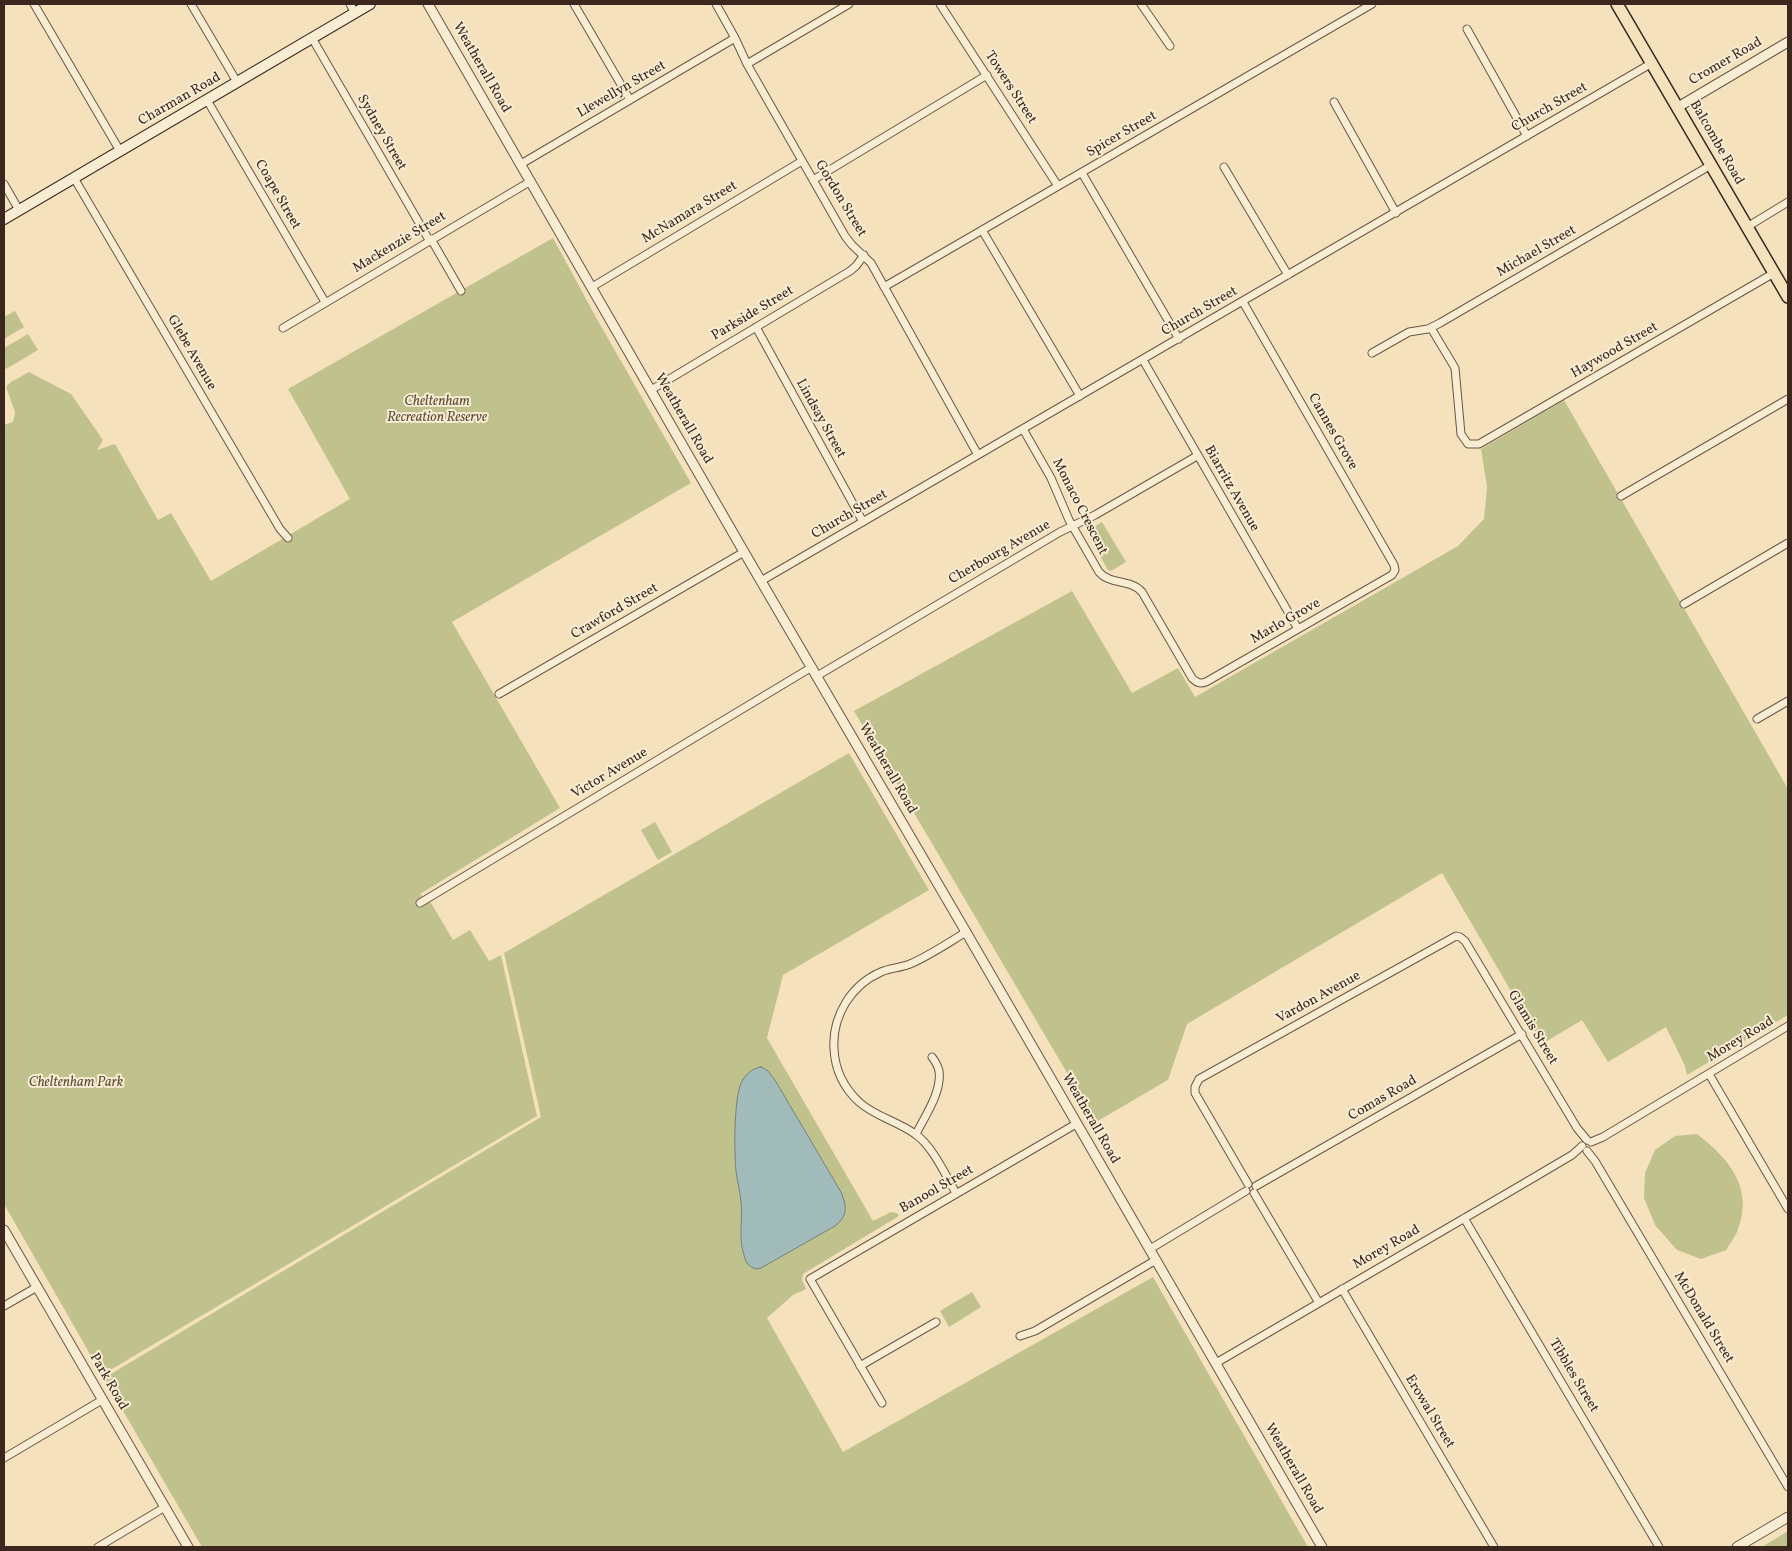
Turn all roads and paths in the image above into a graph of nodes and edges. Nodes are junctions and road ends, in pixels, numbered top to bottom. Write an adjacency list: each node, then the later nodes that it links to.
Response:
1 (34, 4): 27 (street)
2 (191, 4): 21 (street)
3 (370, 4): 12 (main road, Charman Road)
4 (428, 4): 29 (street, Weatherall Road)
5 (574, 4): 23 (street)
6 (716, 4): 15 (street, Gordon Street)
7 (849, 4): 19 (street)
8 (940, 4): 20 (street, Towers Street)
9 (1141, 4): 17 (street)
10 (1372, 4): 32 (street, Spicer Street)
11 (1617, 4): 18 (main road, Balcombe Road)
12 (352, 8): 14 (main road, Charman Road)
13 (1467, 29): 26 (street)
14 (312, 38): 21 (main road, Charman Road); 44 (street, Sydney Street)
15 (735, 38): 19 (street, Gordon Street); 23 (street, Llewellyn Street)
16 (1788, 42): 25 (street, Cromer Road)
17 (1170, 46)
18 (1652, 63): 25 (main road, Balcombe Road); 26 (street, Church Street)
19 (747, 64): 28 (street, Gordon Street)
20 (987, 75): 34 (street); 37 (street, Towers Street)
21 (237, 82): 22 (main road, Charman Road)
22 (207, 100): 27 (main road, Charman Road); 52 (street, Coape Street)
23 (630, 100): 29 (street, Llewellyn Street)
24 (1334, 102): 40 (street)
25 (1678, 107): 30 (main road, Balcombe Road)
26 (1527, 136): 40 (street, Church Street)
27 (120, 151): 33 (main road, Charman Road)
28 (802, 161): 34 (street, Gordon Street); 48 (street, McNamara Street)
29 (521, 164): 35 (street, Weatherall Road)
30 (1711, 165): 42 (main road, Balcombe Road); 56 (street, Michael Street)
31 (1224, 166): 47 (street)
32 (1082, 172): 37 (street, Spicer Street); 57 (street)
33 (74, 178): 39 (main road, Charman Road); 69 (street, Glebe Avenue)
34 (813, 180): 45 (street, Gordon Street)
35 (531, 181): 44 (street, Mackenzie Street); 48 (street, Weatherall Road)
36 (4, 184): 39 (street)
37 (1058, 186): 43 (street, Spicer Street)
38 (1788, 202): 42 (street)
39 (19, 210): 41 (main road, Charman Road)
40 (1396, 213): 47 (street, Church Street)
41 (4, 219)
42 (1747, 227): 46 (main road, Balcombe Road)
43 (982, 230): 49 (street, Spicer Street); 61 (street)
44 (430, 240): 50 (street, Sydney Street); 52 (street, Mackenzie Street)
45 (864, 255): 49 (street, Gordon Street); 54 (street, Parkside Street)
46 (1774, 273): 51 (main road, Balcombe Road); 56 (street, Haywood Street)
47 (1288, 275): 53 (street, Church Street)
48 (592, 287): 60 (street, Weatherall Road)
49 (884, 287): 64 (street, Gordon Street)
50 (460, 291)
51 (1788, 297)
52 (325, 302): 55 (street, Mackenzie Street)
53 (1243, 302): 57 (street, Church Street); 72 (street, Cannes Grove)
54 (756, 327): 60 (street, Parkside Street); 67 (street, Lindsay Street)
55 (282, 328)
56 (1431, 328): 58 (street, Michael Street)
57 (1178, 339): 59 (street, Church Street)
58 (1372, 353)
59 (1143, 360): 61 (street, Church Street); 65 (street, Biarritz Avenue)
60 (651, 390): 71 (street, Weatherall Road)
61 (1080, 396): 63 (street, Church Street)
62 (1788, 398): 66 (street)
63 (1023, 429): 64 (street, Church Street); 68 (street, Monaco Crescent)
64 (978, 455): 67 (street, Church Street)
65 (1197, 456): 68 (street, Cherbourg Avenue); 75 (street, Biarritz Avenue)
66 (1621, 496)
67 (863, 522): 73 (street, Church Street)
68 (1073, 526): 76 (street, Cherbourg Avenue); 77 (street, Monaco Crescent)
69 (288, 538)
70 (1788, 543): 74 (street)
71 (744, 552): 73 (street, Weatherall Road); 78 (street, Crawford Street)
72 (1392, 576): 75 (street, Marlo Grove)
73 (761, 582): 76 (street, Weatherall Road)
74 (1684, 604)
75 (1298, 629): 77 (street, Marlo Grove)
76 (814, 672): 81 (street, Victor Avenue); 82 (street, Weatherall Road)
77 (1192, 678)
78 (499, 694)
79 (1788, 701): 80 (street)
80 (1757, 719)
81 (420, 903)
82 (966, 932): 88 (street, Weatherall Road); 89 (street)
83 (1465, 940): 85 (street, Glamis Street); 91 (street, Vardon Avenue)
84 (1788, 1026): 87 (street, Morey Road)
85 (1522, 1034): 90 (street, Glamis Street); 92 (street, Comas Road)
86 (932, 1057): 89 (street)
87 (1709, 1074): 90 (street, Morey Road); 94 (street)
88 (1076, 1124): 93 (street, Banool Street); 97 (street, Weatherall Road)
89 (916, 1134): 93 (street)
90 (1587, 1146): 95 (street, Morey Road); 110 (street, McDonald Street)
91 (1247, 1187): 92 (street); 97 (street)
92 (1255, 1189): 101 (street)
93 (956, 1193): 106 (street, Banool Street)
94 (1788, 1209)
95 (1464, 1218): 100 (street, Morey Road); 117 (street, Tibbles Street)
96 (4, 1230): 99 (street, Park Road)
97 (1150, 1249): 98 (street, Weatherall Road)
98 (1156, 1260): 104 (street); 105 (street, Weatherall Road)
99 (37, 1287): 102 (street); 107 (street, Park Road)
100 (1342, 1289): 101 (street, Morey Road); 116 (street, Erowal Street)
101 (1319, 1303): 105 (street, Morey Road)
102 (4, 1306)
103 (936, 1322): 106 (street)
104 (1020, 1336)
105 (1216, 1364): 115 (street, Weatherall Road)
106 (860, 1366): 108 (street)
107 (102, 1400): 109 (street); 111 (street, Park Road)
108 (882, 1403)
109 (4, 1458)
110 (1788, 1487)
111 (165, 1507): 113 (street); 114 (street, Park Road)
112 (1788, 1516): 118 (street)
113 (98, 1547)
114 (188, 1547)
115 (1322, 1547)
116 (1494, 1547)
117 (1659, 1547)
118 (1737, 1547)

